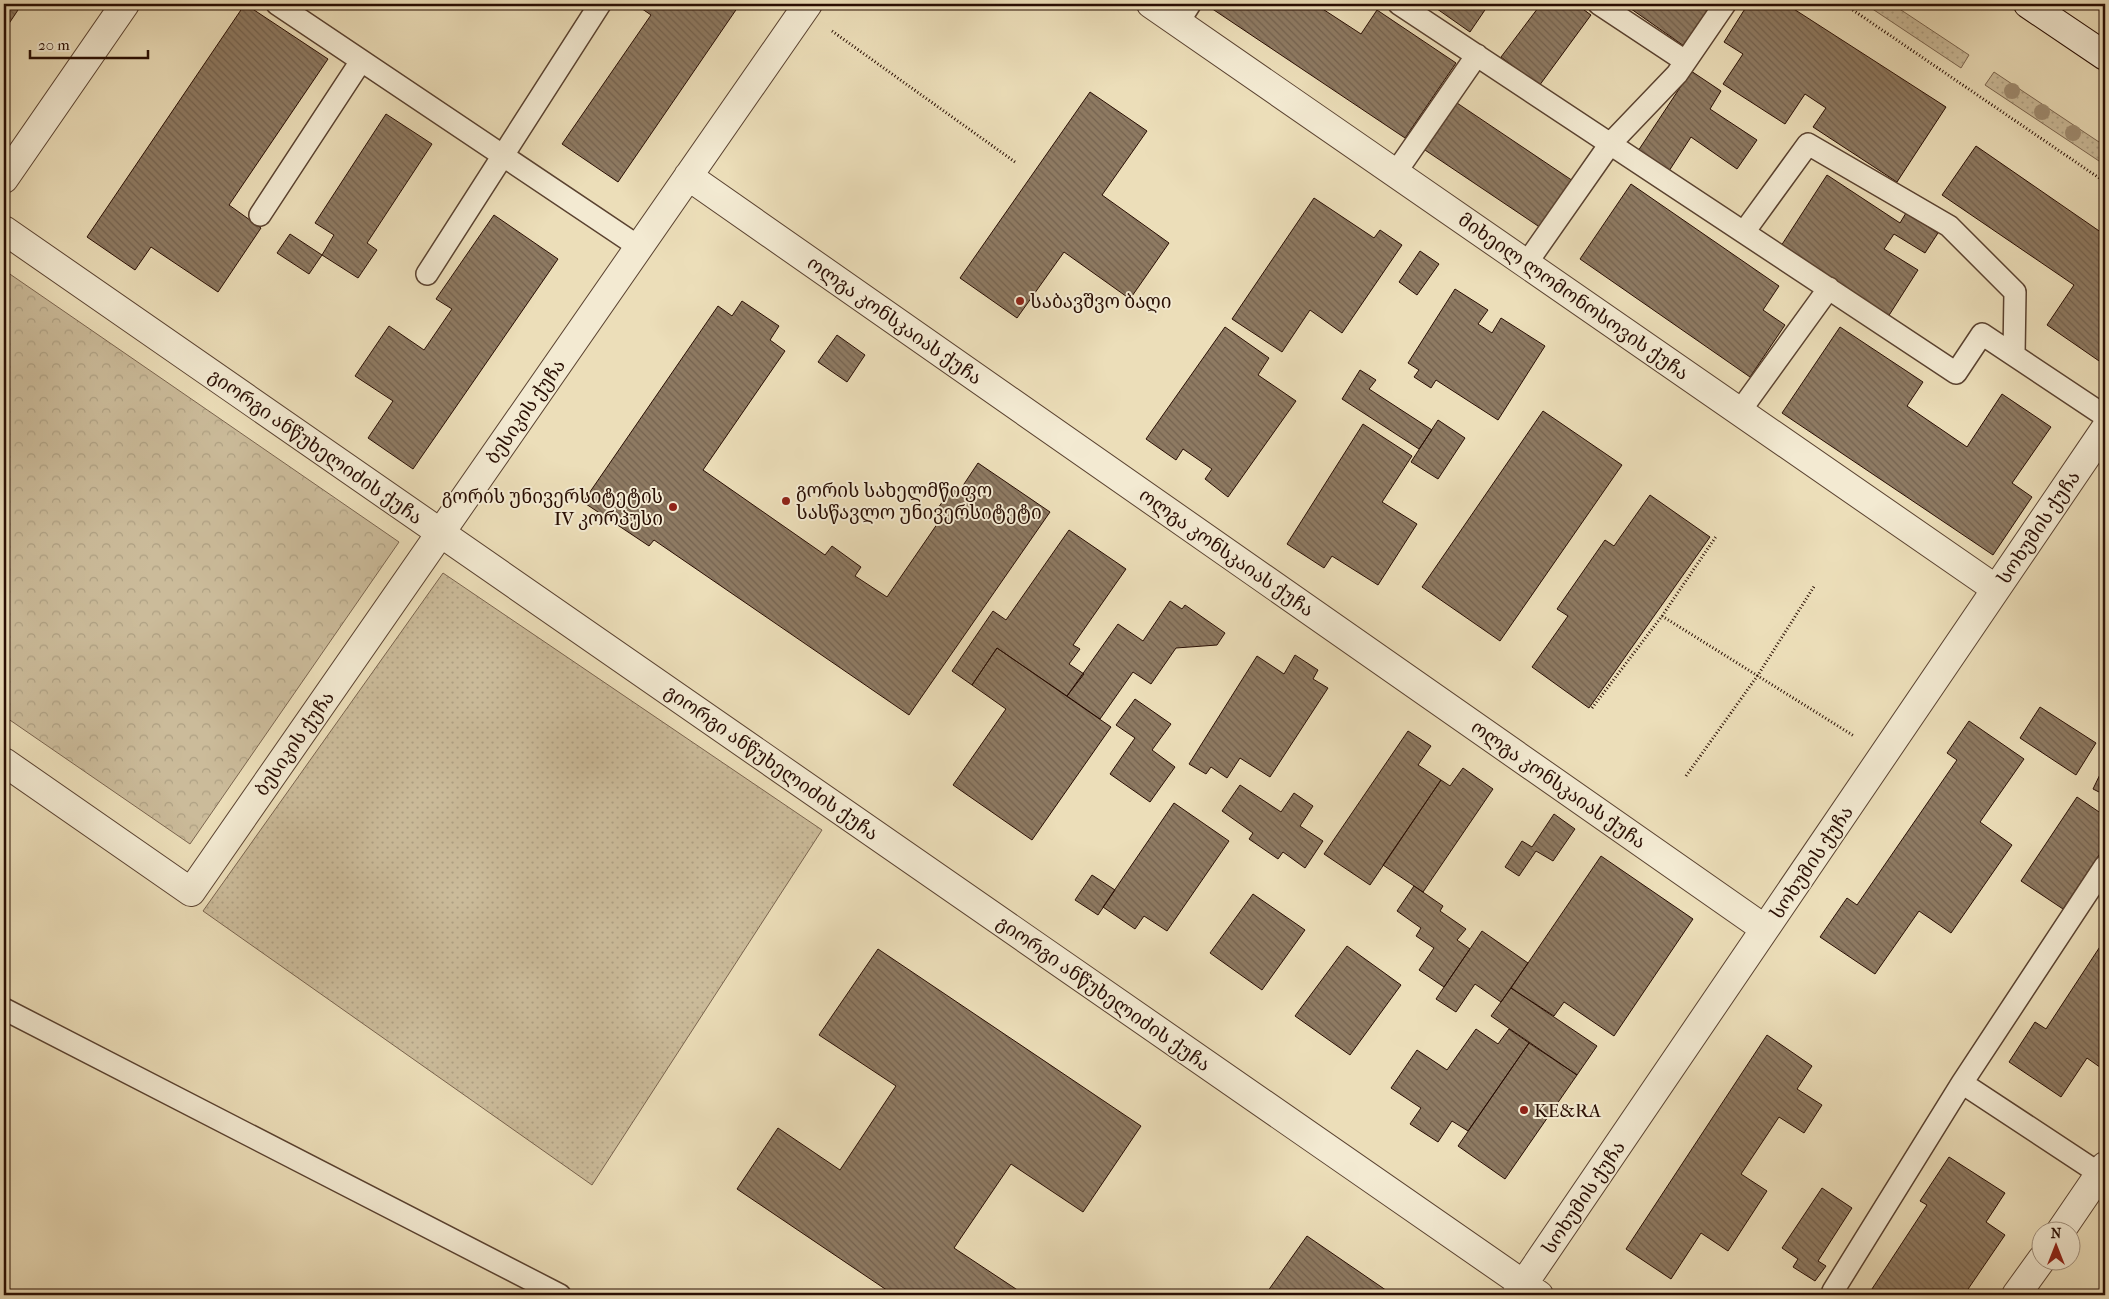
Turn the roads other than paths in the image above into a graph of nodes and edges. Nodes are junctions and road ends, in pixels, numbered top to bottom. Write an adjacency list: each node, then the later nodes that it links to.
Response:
1 (125, 4): 19 (street)
2 (277, 4): 13 (lane)
3 (600, 4): 16 (lane)
4 (1151, 4): 10 (street, მიხეილ ლომონოსოვის ქუჩა)
5 (1399, 4): 11 (lane)
6 (1599, 4): 14 (lane)
7 (1725, 4): 14 (lane)
8 (2028, 4): 12 (street)
9 (806, 7): 18 (street, ბესიკის ქუჩა)
10 (1184, 13): 17 (street, მიხეილ ლომონოსოვის ქუჩა)
11 (1477, 55): 15 (lane); 17 (lane)
12 (2105, 56)
13 (361, 61): 16 (lane); 20 (lane)
14 (1685, 61): 15 (lane)
15 (1610, 144): 22 (lane); 24 (lane)
16 (503, 156): 23 (lane); 25 (lane)
17 (1396, 172): 24 (street, მიხეილ ლომონოსოვის ქუჩა)
18 (688, 176): 23 (street, ბესიკის ქუჩა); 35 (street, ოლგა კონსკაიას ქუჩა)
19 (4, 179)
20 (260, 215)
21 (4, 230): 31 (street, გიორგი ანწუხელიძის ქუჩა)
22 (1744, 232): 26 (lane); 27 (lane)
23 (638, 247): 31 (street, ბესიკის ქუჩა)
24 (1526, 264): 28 (street, მიხეილ ლომონოსოვის ქუჩა)
25 (427, 274)
26 (1829, 288): 27 (lane); 28 (lane)
27 (2014, 355): 29 (lane)
28 (1740, 411): 32 (street, მიხეილ ლომონოსოვის ქუჩა)
29 (2105, 416)
30 (2105, 429): 32 (street, სოხუმის ქუჩა)
31 (440, 533): 33 (street, ბესიკის ქუჩა); 42 (street, გიორგი ანწუხელიძის ქუჩა)
32 (1996, 589): 35 (street, სოხუმის ქუჩა)
33 (4, 762)
34 (2105, 866): 37 (lane)
35 (1765, 928): 42 (street, სოხუმის ქუჩა)
36 (4, 1009): 43 (lane)
37 (1962, 1082): 38 (lane); 41 (lane)
38 (2103, 1170): 39 (street)
39 (2067, 1222)
40 (2033, 1272): 44 (street)
41 (1833, 1291)
42 (1526, 1292)
43 (560, 1295)
44 (2016, 1295)

